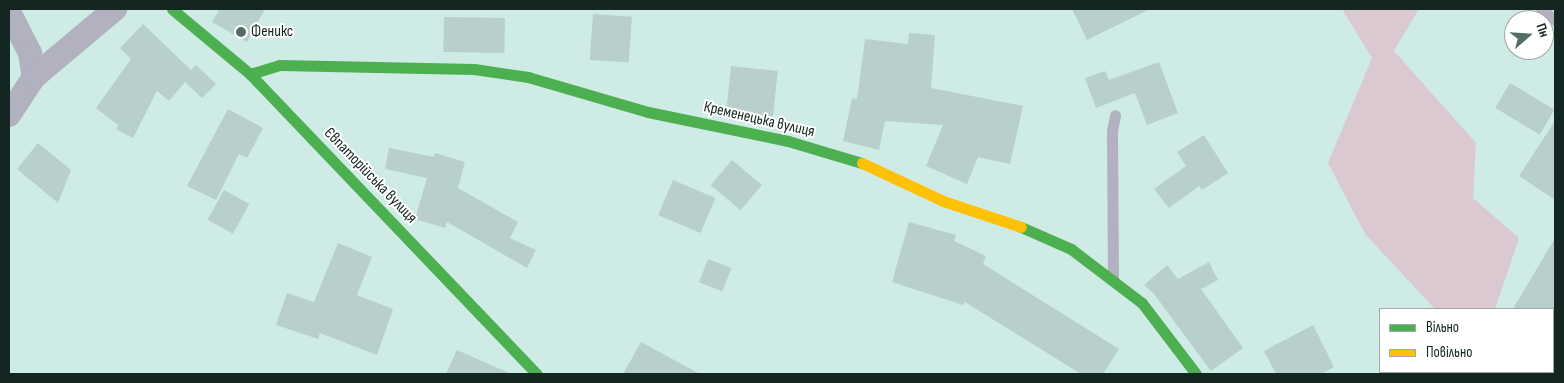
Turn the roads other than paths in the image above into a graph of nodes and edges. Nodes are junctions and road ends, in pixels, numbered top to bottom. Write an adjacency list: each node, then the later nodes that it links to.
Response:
1 (115, 9): 7 (street)
2 (172, 9): 6 (street, Євпаторійська вулиця)
3 (1541, 9): 5 (lane)
4 (9, 12): 7 (street)
5 (1555, 20)
6 (250, 74): 10 (street, Кременецька вулиця); 11 (street, Євпаторійська вулиця)
7 (34, 77): 8 (street)
8 (9, 115)
9 (1115, 115): 10 (lane)
10 (1113, 278): 12 (street, Кременецька вулиця)
11 (538, 374)
12 (1196, 374)

